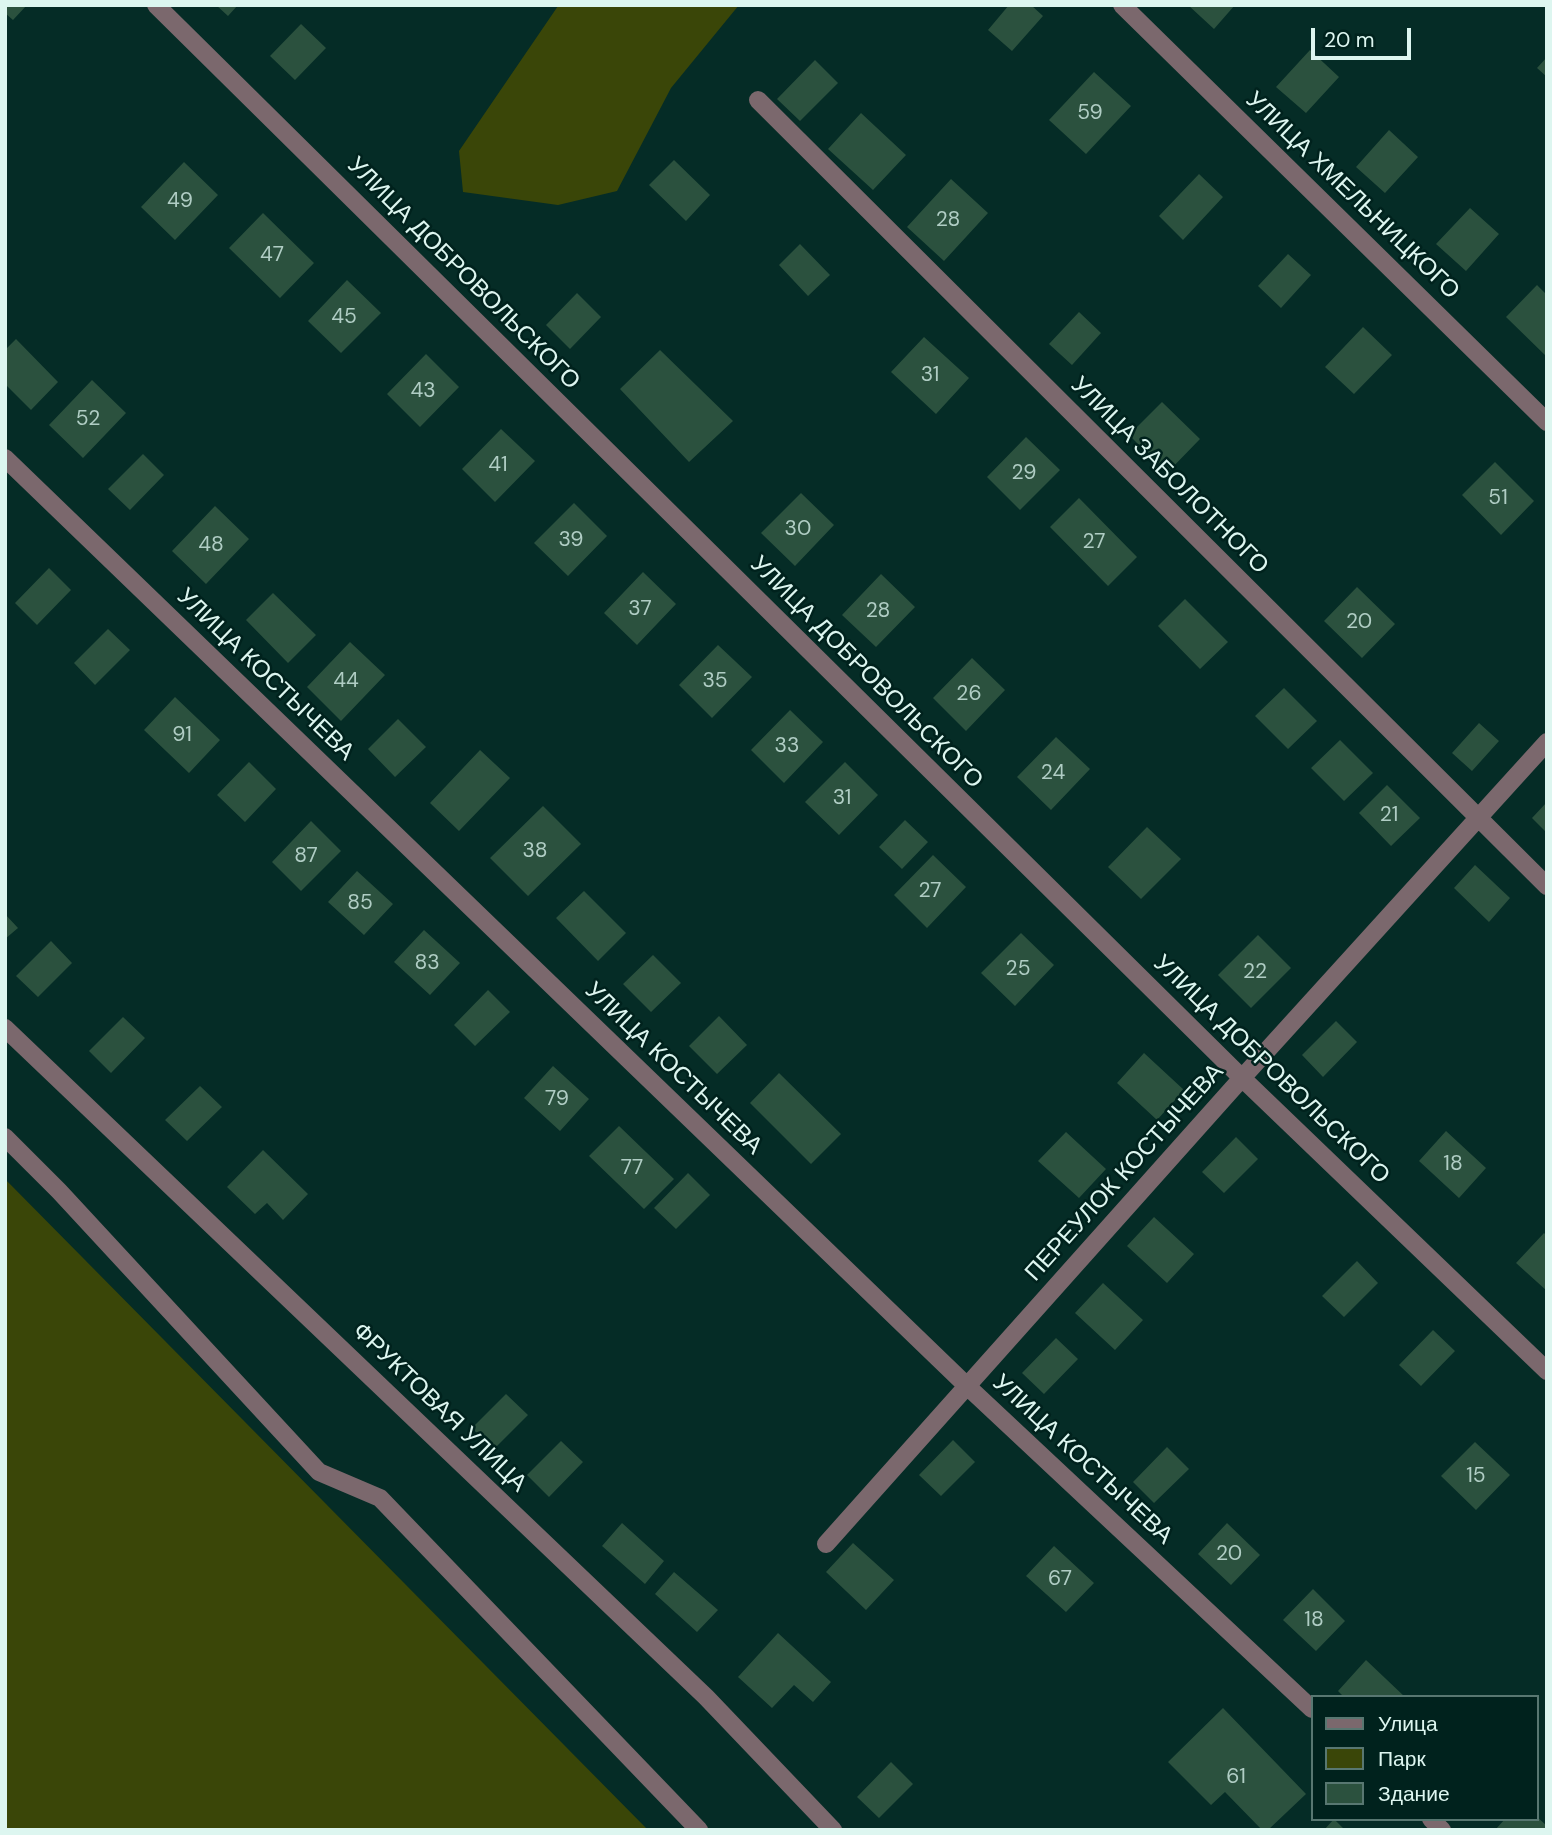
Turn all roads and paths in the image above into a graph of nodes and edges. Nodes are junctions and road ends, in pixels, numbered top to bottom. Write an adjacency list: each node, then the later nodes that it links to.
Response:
1 (156, 5): 10 (street, УЛИЦА ДОБРОВОЛЬСКОГО)
2 (1122, 5): 4 (street, УЛИЦА ХМЕЛЬНИЦКОГО)
3 (758, 100): 7 (street, УЛИЦА ЗАБОЛОТНОГО)
4 (1547, 422)
5 (5, 458): 13 (street, УЛИЦА КОСТЫЧЕВА)
6 (1547, 743): 7 (street, ПЕРЕУЛОК КОСТЫЧЕВА)
7 (1478, 819): 8 (street, УЛИЦА ЗАБОЛОТНОГО); 10 (street, ПЕРЕУЛОК КОСТЫЧЕВА)
8 (1547, 886)
9 (5, 1028): 17 (street, ФРУКТОВАЯ УЛИЦА)
10 (1242, 1078): 12 (street, УЛИЦА ДОБРОВОЛЬСКОГО); 13 (street, ПЕРЕУЛОК КОСТЫЧЕВА)
11 (5, 1138): 16 (street)
12 (1547, 1371)
13 (967, 1386): 14 (street, ПЕРЕУЛОК КОСТЫЧЕВА); 15 (street, УЛИЦА КОСТЫЧЕВА)
14 (825, 1544)
15 (1310, 1707)
16 (699, 1830)
17 (833, 1830)

